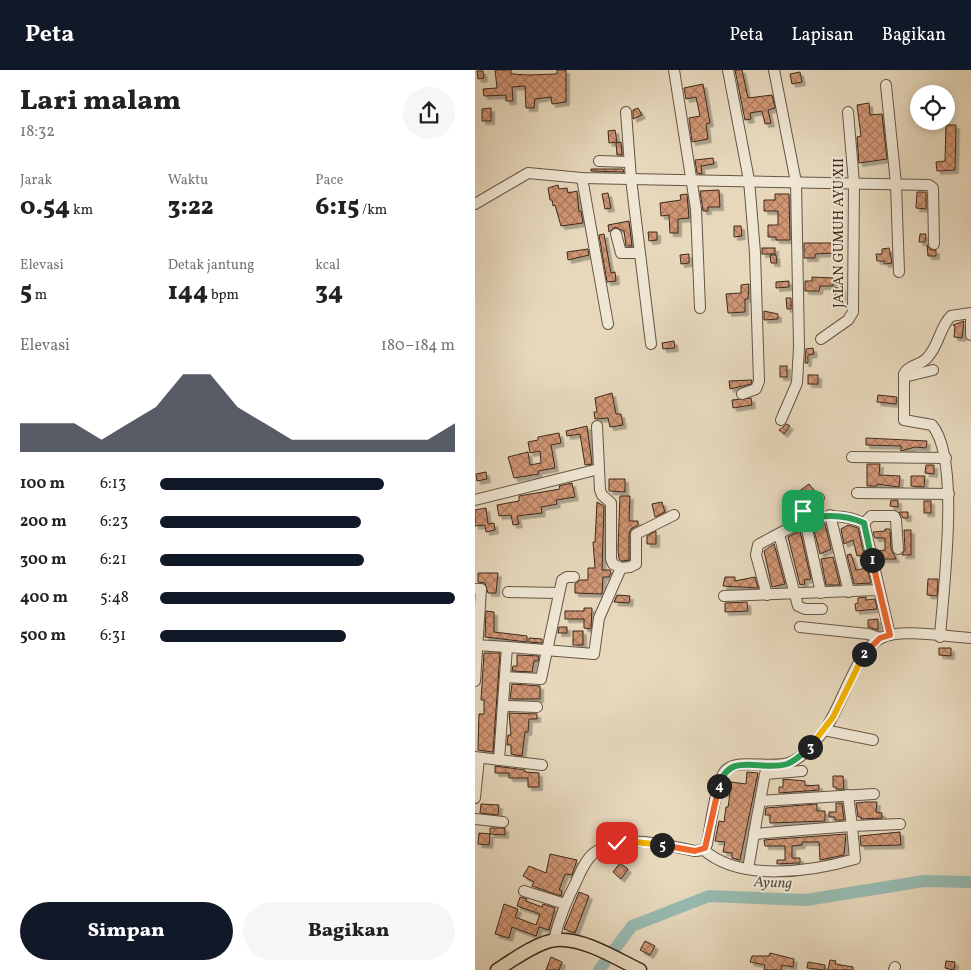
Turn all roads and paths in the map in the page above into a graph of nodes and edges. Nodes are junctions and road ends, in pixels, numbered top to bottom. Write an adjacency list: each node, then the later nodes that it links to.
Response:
1 (674, 70): 11 (street)
2 (728, 70): 12 (street)
3 (774, 70): 13 (street)
4 (886, 85): 15 (street)
5 (626, 112): 8 (street)
6 (849, 112): 14 (street, JALAN GUMUH AYU XII)
7 (599, 161): 8 (street)
8 (629, 162): 10 (street)
9 (582, 178): 10 (street); 16 (street); 23 (street)
10 (631, 179): 11 (street); 19 (street)
11 (692, 180): 12 (street); 21 (street)
12 (749, 180): 13 (street); 29 (street)
13 (796, 182): 14 (street); 30 (street)
14 (854, 183): 15 (street); 25 (street, JALAN GUMUH AYU XII)
15 (896, 184): 18 (street); 20 (street)
16 (475, 204)
17 (616, 234): 19 (street)
18 (934, 244)
19 (639, 253): 26 (street)
20 (899, 272)
21 (700, 308)
22 (971, 315): 24 (street); 28 (street)
23 (608, 324)
24 (971, 335)
25 (821, 339)
26 (651, 344)
27 (933, 370): 28 (street)
28 (904, 377): 33 (street)
29 (742, 394)
30 (781, 420)
31 (597, 426): 34 (street)
32 (852, 457): 33 (street)
33 (946, 458): 36 (street)
34 (599, 469): 38 (street); 45 (street)
35 (857, 493): 36 (street)
36 (949, 494): 59 (street)
37 (819, 498): 41 (street)
38 (475, 500)
39 (829, 515): 41 (street); 42 (street); 50 (street)
40 (674, 516): 45 (street)
41 (804, 520): 43 (street); 52 (street)
42 (864, 523): 44 (street); 48 (street)
43 (779, 534): 53 (street); 54 (street)
44 (898, 548)
45 (621, 568): 63 (street)
46 (574, 577): 51 (street)
47 (475, 589): 61 (street)
48 (878, 590): 50 (street); 58 (street)
49 (507, 592): 51 (street)
50 (849, 592): 52 (street)
51 (559, 593): 63 (street)
52 (821, 593): 54 (street)
53 (767, 595): 54 (street); 55 (street)
54 (794, 595): 56 (street)
55 (724, 596)
56 (822, 610)
57 (800, 627): 58 (street)
58 (885, 636): 59 (street); 68 (street)
59 (940, 637): 60 (street)
60 (971, 638)
61 (476, 645): 62 (street); 65 (street)
62 (507, 647): 63 (street); 64 (street)
63 (547, 652): 64 (street)
64 (505, 677): 66 (street)
65 (475, 681)
66 (504, 706): 67 (street); 71 (street)
67 (537, 707)
68 (824, 730): 69 (street); 84 (street)
69 (873, 740)
70 (477, 758): 71 (street); 74 (street)
71 (499, 760): 72 (street)
72 (542, 765)
73 (802, 771): 78 (street)
74 (476, 786): 77 (street)
75 (874, 794): 76 (street)
76 (848, 795): 78 (street); 82 (street)
77 (475, 798)
78 (760, 801): 83 (street)
79 (475, 819): 80 (street)
80 (503, 822)
81 (900, 824): 82 (street)
82 (852, 826): 83 (street); 85 (street)
83 (754, 834): 85 (street)
84 (699, 850): 85 (street); 87 (street)
85 (748, 869)
86 (524, 891): 87 (street)
87 (565, 904): 88 (street)
88 (555, 940): 89 (main road); 91 (main road)
89 (510, 966): 90 (main road)
90 (497, 970)
91 (640, 970)

